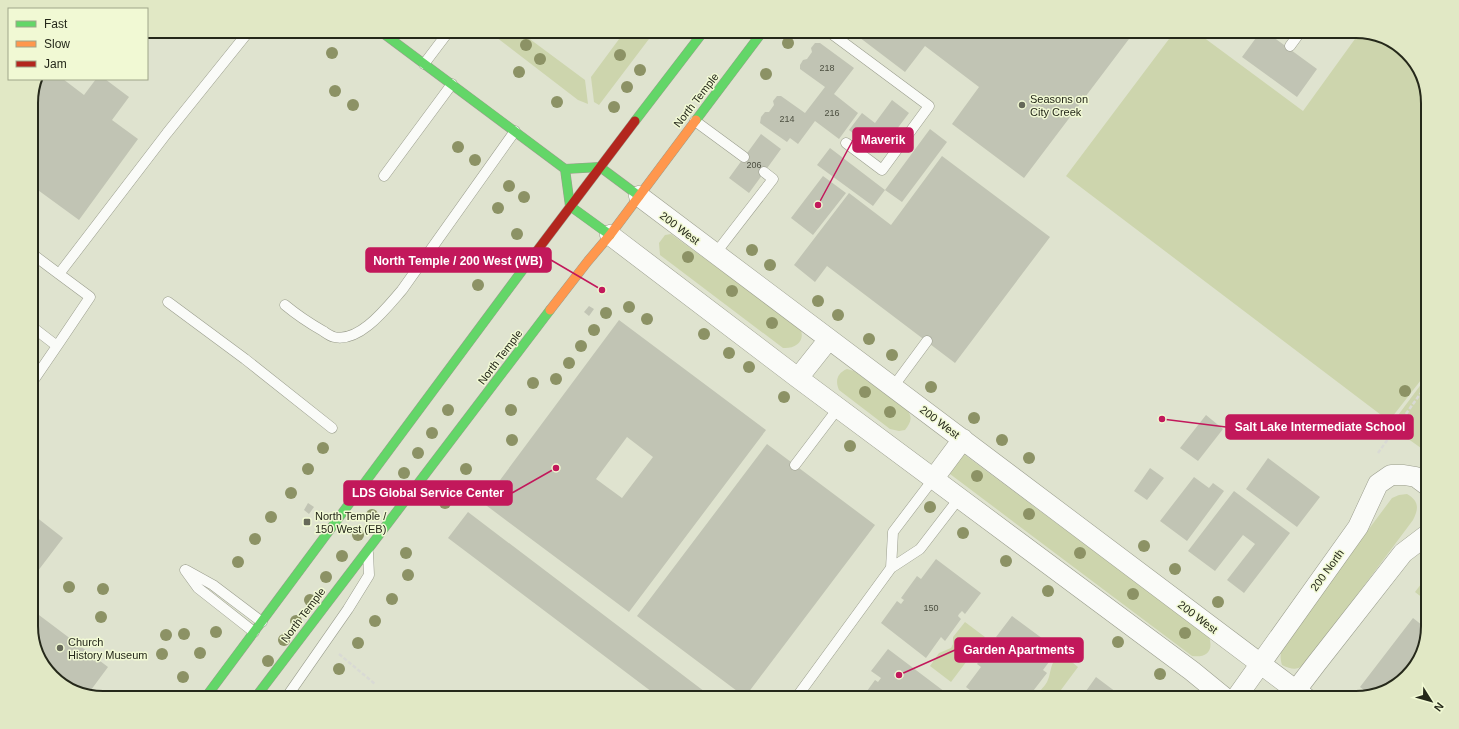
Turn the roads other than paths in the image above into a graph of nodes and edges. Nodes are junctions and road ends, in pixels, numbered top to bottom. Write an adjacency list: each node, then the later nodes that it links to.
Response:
1 (243, 38): 24 (lane)
2 (389, 38): 9 (main road)
3 (444, 38): 9 (lane)
4 (699, 38): 15 (main road)
5 (758, 38): 11 (main road, North Temple)
6 (837, 38): 13 (lane)
7 (1296, 38): 8 (lane)
8 (1290, 46)
9 (424, 64): 10 (main road)
10 (452, 84): 12 (main road); 18 (lane)
11 (695, 122): 14 (lane); 19 (main road, North Temple)
12 (515, 131): 16 (main road); 26 (lane)
13 (846, 143)
14 (744, 158)
15 (600, 167): 16 (main road); 19 (main road, 200 West); 20 (main road)
16 (565, 170): 20 (main road)
17 (764, 172): 22 (lane)
18 (384, 176)
19 (639, 196): 21 (main road, North Temple); 22 (street, 200 West)
20 (570, 206): 21 (main road); 44 (main road)
21 (610, 235): 32 (street); 42 (main road, North Temple)
22 (715, 254): 28 (street, 200 West)
23 (38, 258): 24 (lane)
24 (59, 274): 30 (lane)
25 (168, 302): 35 (lane)
26 (284, 305)
27 (38, 331): 30 (lane)
28 (828, 339): 32 (street); 33 (street, 200 West)
29 (927, 341): 33 (lane)
30 (57, 346): 31 (lane)
31 (38, 374)
32 (798, 378): 34 (street)
33 (893, 387): 36 (street, 200 West)
34 (839, 407): 37 (lane); 38 (street)
35 (332, 428)
36 (962, 439): 38 (street); 46 (street, 200 West)
37 (795, 465)
38 (934, 478): 40 (street); 43 (lane)
39 (1421, 481): 46 (street, 200 North)
40 (960, 497): 43 (lane); 51 (street)
41 (1421, 544): 54 (street)
42 (368, 550): 48 (main road, North Temple); 49 (lane)
43 (891, 568): 50 (lane)
44 (262, 622): 45 (main road); 45 (lane)
45 (254, 632): 47 (main road)
46 (1260, 663): 52 (street, 200 North); 53 (street, 200 West)
47 (209, 691)
48 (260, 691)
49 (291, 691)
50 (801, 691)
51 (1217, 691)
52 (1241, 691)
53 (1293, 691)
54 (1300, 691)

